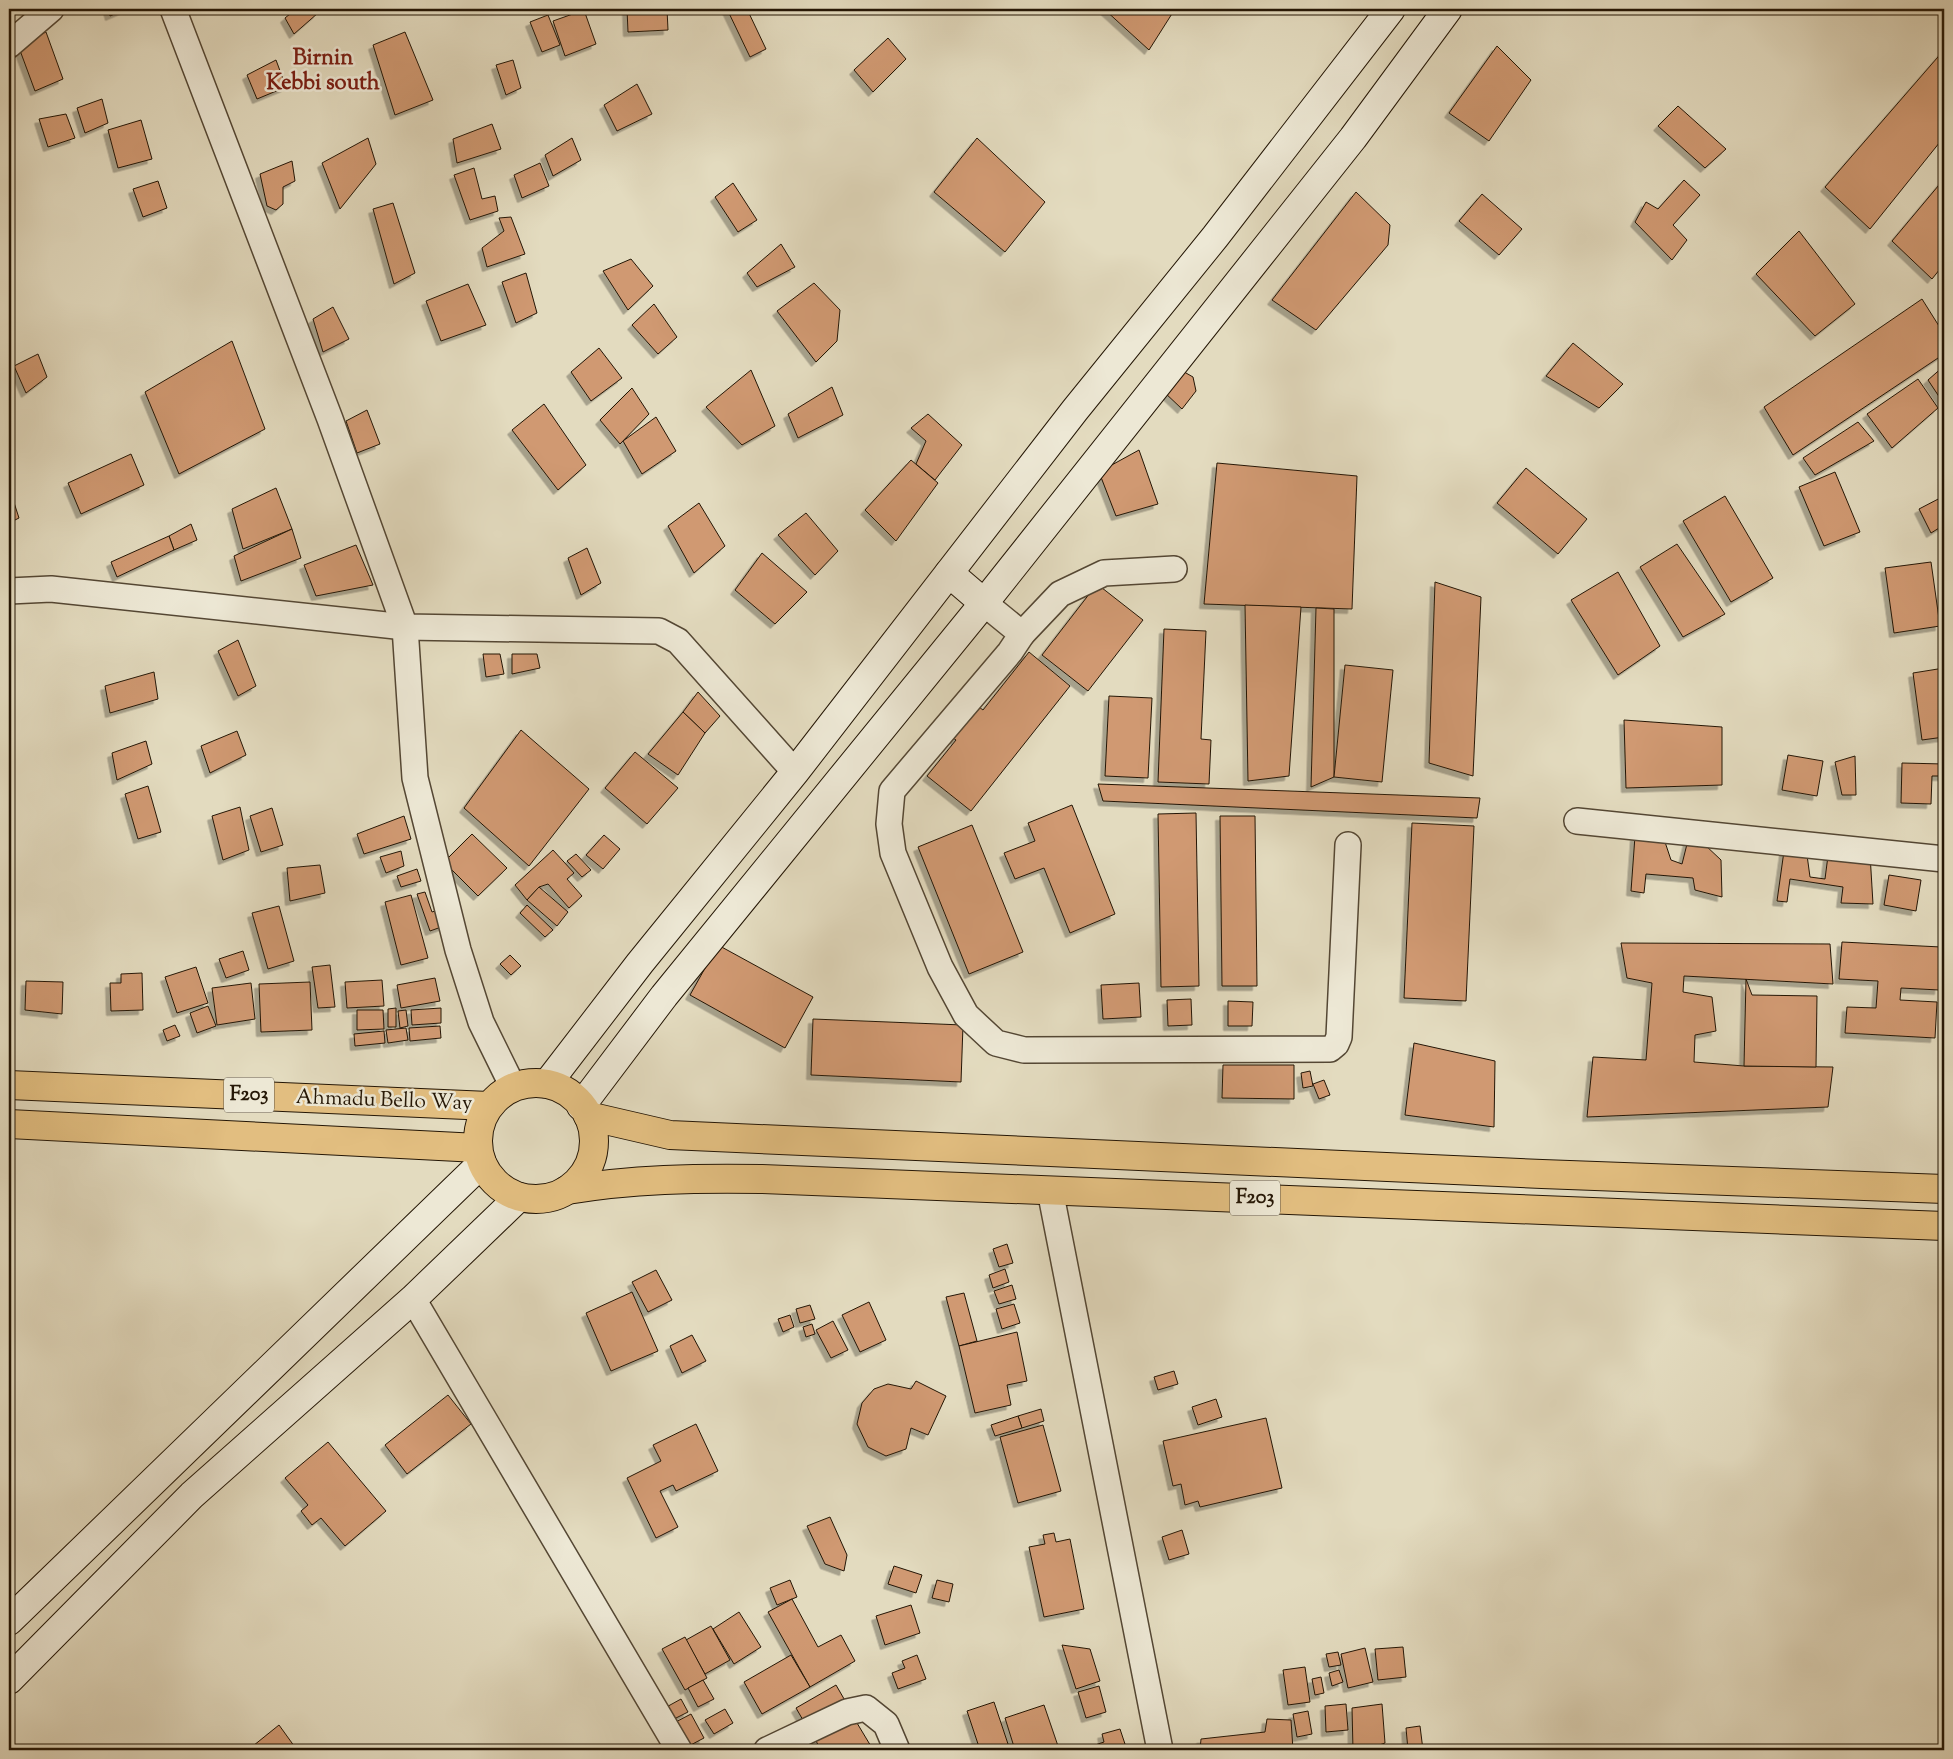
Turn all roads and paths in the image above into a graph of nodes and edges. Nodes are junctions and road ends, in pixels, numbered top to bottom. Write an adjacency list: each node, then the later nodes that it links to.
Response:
1 (51, 9): 5 (street)
2 (173, 9): 10 (street)
3 (1391, 9): 7 (street)
4 (1448, 9): 9 (street)
5 (9, 45)
6 (1174, 569): 11 (street)
7 (950, 573): 9 (street); 12 (street)
8 (9, 591): 10 (street)
9 (984, 603): 11 (street); 20 (street)
10 (405, 627): 12 (street); 18 (street)
11 (1022, 634): 14 (street)
12 (795, 772): 16 (street)
13 (1577, 821): 15 (street)
14 (1348, 845)
15 (1944, 858)
16 (547, 1084): 18 (main road); 20 (main road)
17 (9, 1085): 19 (main road, Ahmadu Bello Way / F203)
18 (512, 1088): 19 (main road)
19 (489, 1106): 22 (main road)
20 (584, 1111): 23 (main road); 25 (main road, F203)
21 (9, 1124): 22 (main road, F203)
22 (480, 1155): 26 (main road); 29 (street)
23 (567, 1190): 24 (main road, F203); 26 (main road)
24 (1050, 1190): 27 (main road, F203); 36 (street)
25 (1944, 1190)
26 (519, 1197): 28 (street)
27 (1944, 1226)
28 (413, 1299): 30 (street); 33 (street)
29 (119, 1512): 30 (street); 31 (street)
30 (149, 1539): 32 (street)
31 (9, 1621)
32 (9, 1680)
33 (679, 1750)
34 (767, 1750): 35 (street)
35 (897, 1750)
36 (1160, 1750)

